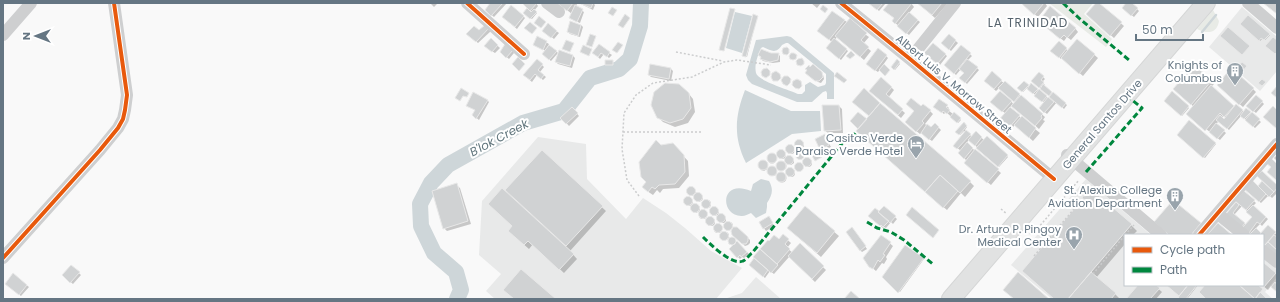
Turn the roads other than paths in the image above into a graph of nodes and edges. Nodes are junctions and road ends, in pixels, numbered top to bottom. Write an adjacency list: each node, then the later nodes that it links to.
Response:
1 (31, 3): 12 (street)
2 (114, 3): 23 (street)
3 (467, 3): 13 (street)
4 (547, 3): 10 (street)
5 (841, 3): 14 (street, Albert Luis V. Morrow Street)
6 (956, 3): 14 (street)
7 (1194, 3): 16 (highway, General Santos Drive)
8 (1206, 3): 16 (highway, General Santos Drive)
9 (1248, 3): 11 (street)
10 (559, 12)
11 (1277, 28)
12 (3, 35)
13 (524, 54)
14 (910, 59): 17 (street, Albert Luis V. Morrow Street)
15 (1277, 144): 18 (street)
16 (1069, 156): 17 (highway, General Santos Drive); 19 (street)
17 (1051, 176): 25 (highway, General Santos Drive); 26 (highway, General Santos Drive)
18 (1218, 214): 20 (street); 21 (street)
19 (1159, 234)
20 (1200, 234)
21 (1243, 234)
22 (1264, 252): 24 (street)
23 (3, 258)
24 (1277, 262)
25 (940, 299)
26 (951, 299)

